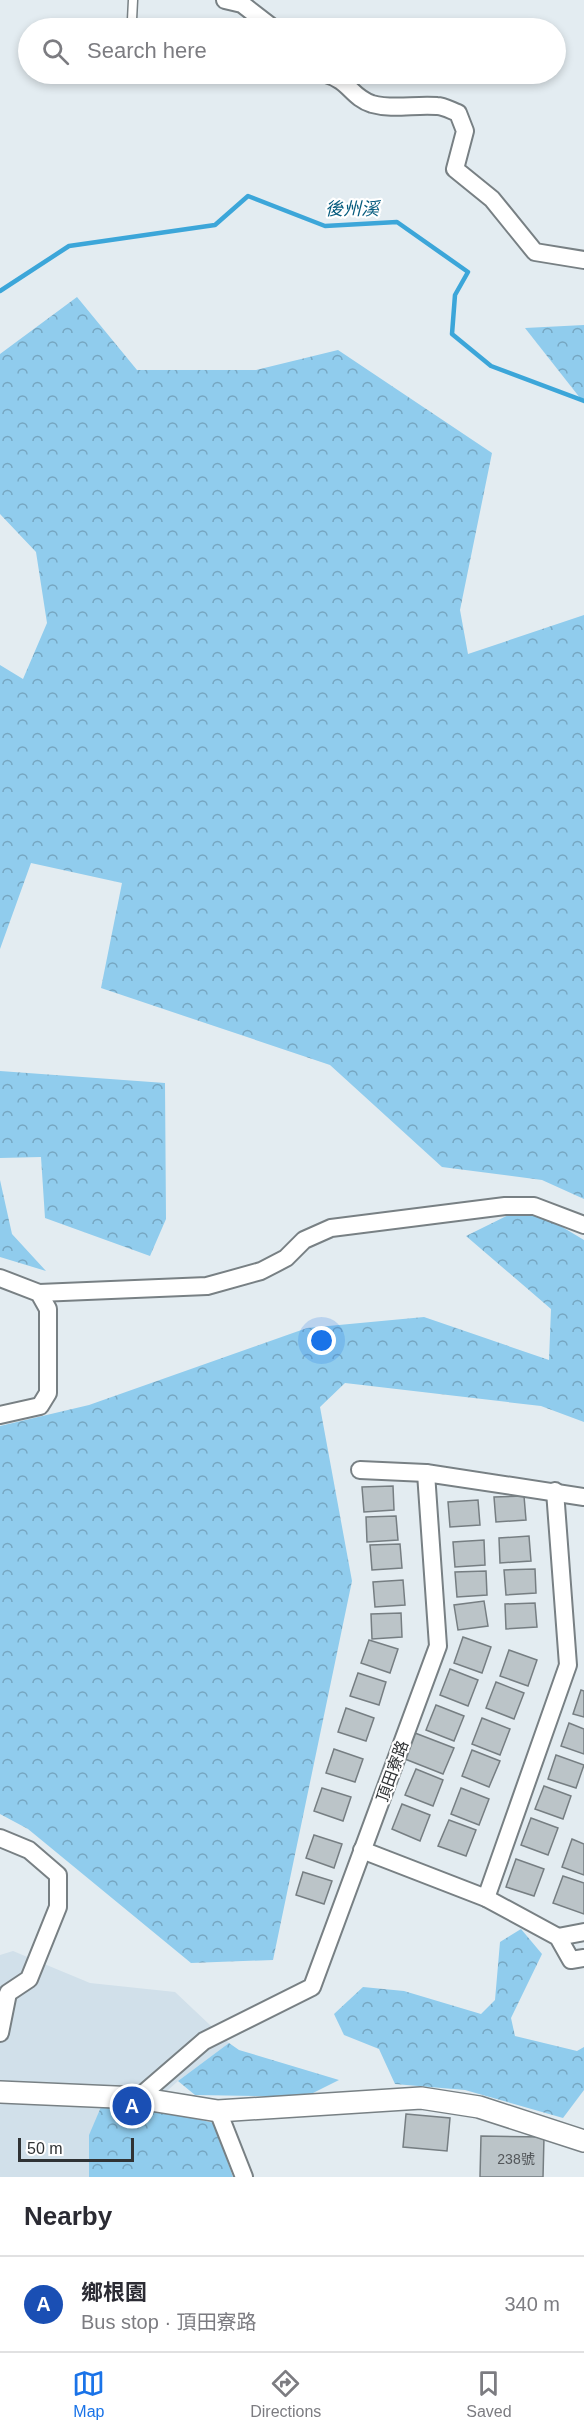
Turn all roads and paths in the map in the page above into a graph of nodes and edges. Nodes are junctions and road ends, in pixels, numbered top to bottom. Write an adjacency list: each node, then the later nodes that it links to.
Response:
1 (133, 0): 3 (lane)
2 (225, 0): 4 (street)
3 (132, 18)
4 (260, 18)
5 (346, 84): 6 (street)
6 (584, 260)
7 (584, 1225): 9 (street)
8 (0, 1278): 9 (street)
9 (39, 1293): 10 (street)
10 (0, 1415)
11 (360, 1470): 12 (street)
12 (426, 1473): 13 (street); 16 (street, 頂田寮路)
13 (555, 1491): 14 (street); 17 (street)
14 (584, 1497)
15 (0, 1838): 21 (street)
16 (362, 1850): 17 (street); 23 (street, 頂田寮路)
17 (486, 1898): 19 (street)
18 (584, 1932): 19 (street)
19 (558, 1938): 20 (street)
20 (584, 1958)
21 (0, 2033)
22 (0, 2092): 23 (street)
23 (138, 2098): 24 (street)
24 (218, 2111): 25 (street); 26 (street)
25 (584, 2141)
26 (244, 2177)

